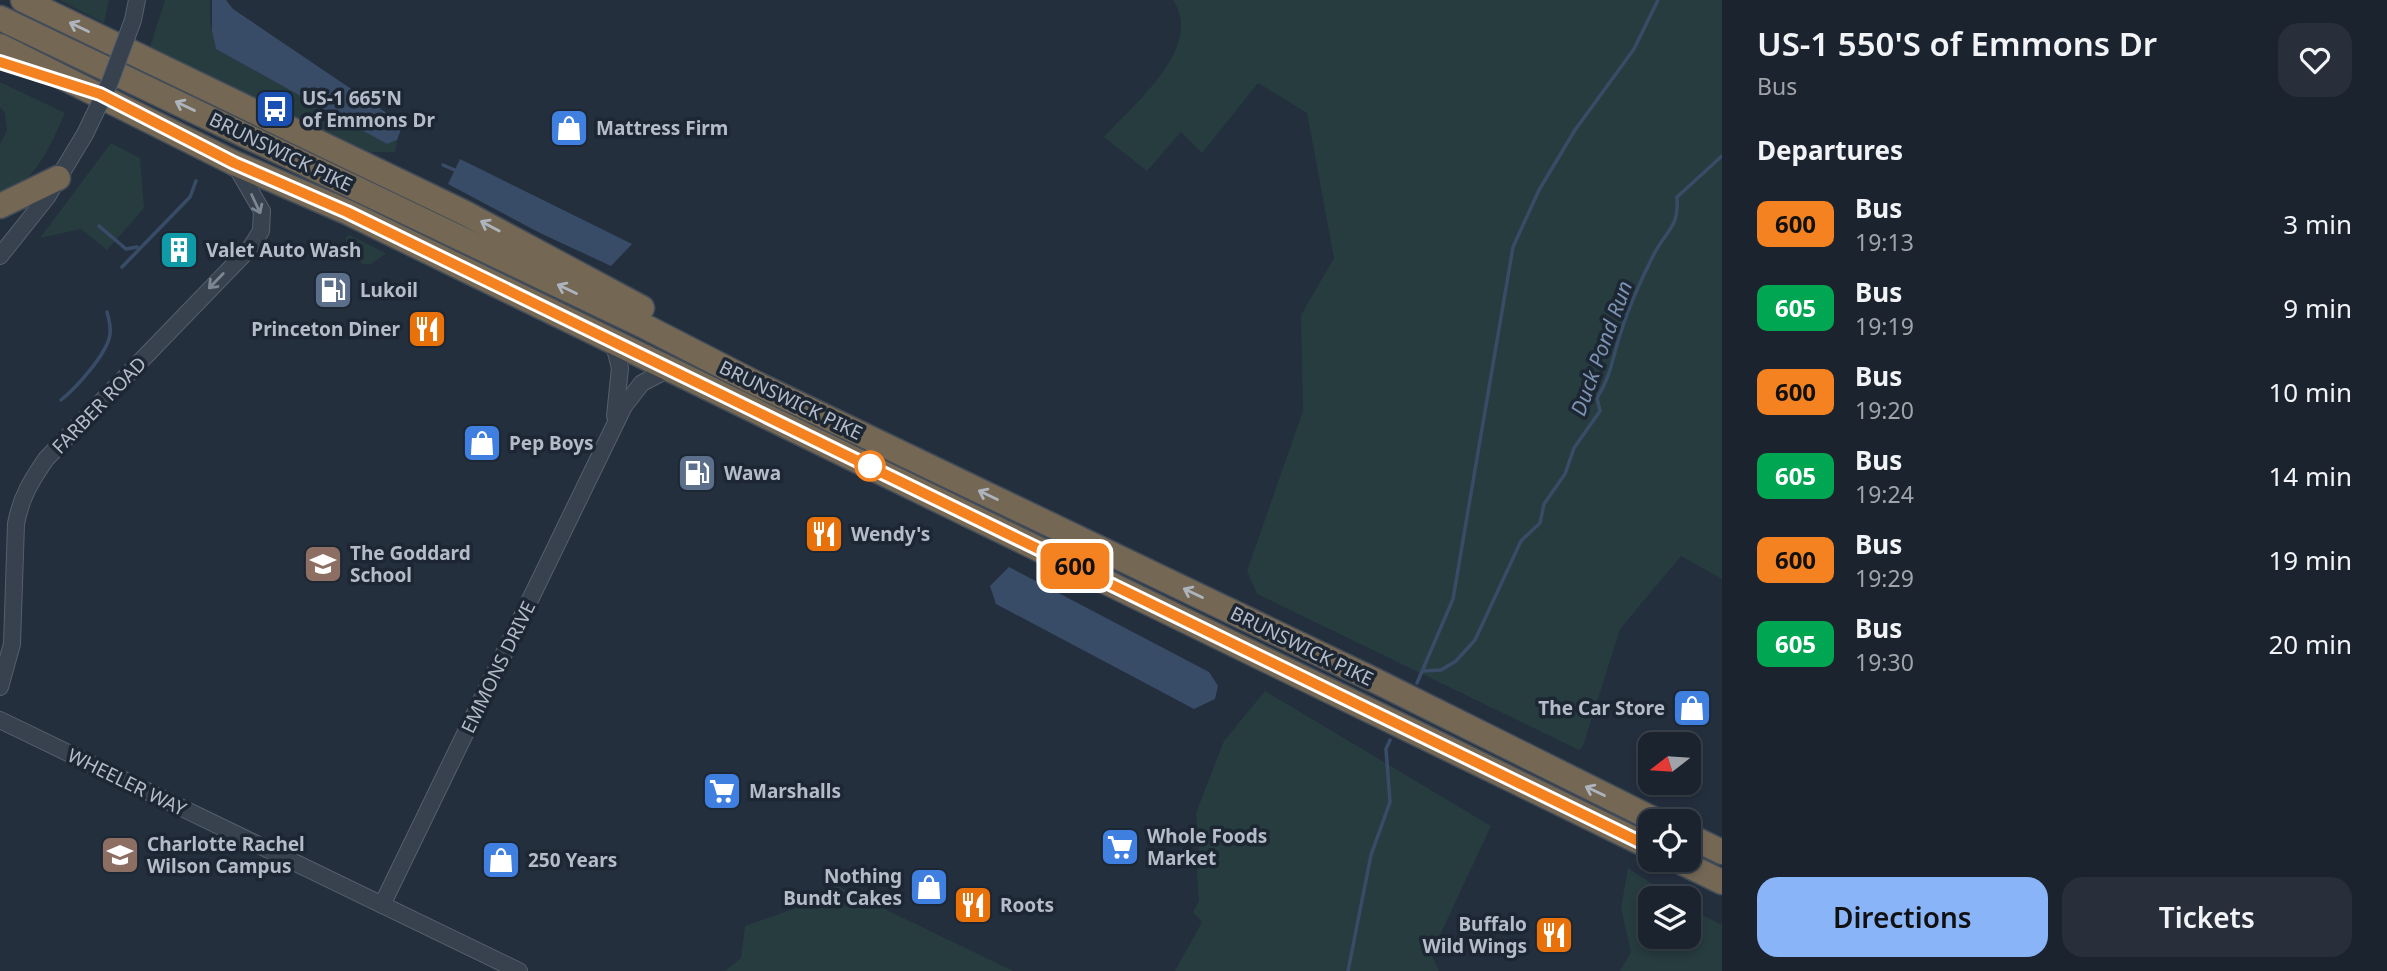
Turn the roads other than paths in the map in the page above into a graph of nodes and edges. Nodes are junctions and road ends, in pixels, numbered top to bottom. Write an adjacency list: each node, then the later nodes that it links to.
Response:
1 (23, 0): 3 (highway)
2 (138, 0): 9 (street, bridge)
3 (37, 6): 14 (highway, one-way to 3)
4 (0, 18): 14 (highway, BRUNSWICK PIKE, one-way to 4)
5 (0, 46): 7 (highway, BRUNSWICK PIKE)
6 (0, 62): 7 (highway)
7 (100, 94): 8 (highway, BRUNSWICK PIKE)
8 (234, 163): 12 (highway, BRUNSWICK PIKE); 16 (street, FARBER ROAD, one-way to 16)
9 (58, 178): 10 (highway); 11 (street)
10 (0, 206)
11 (0, 256)
12 (612, 341): 13 (highway, BRUNSWICK PIKE); 15 (street, EMMONS DRIVE)
13 (669, 369): 15 (street, EMMONS DRIVE); 19 (highway, BRUNSWICK PIKE)
14 (759, 385): 18 (highway, BRUNSWICK PIKE, one-way to 14)
15 (613, 428): 24 (street, EMMONS DRIVE)
16 (0, 687)
17 (0, 720): 24 (street, WHEELER WAY)
18 (1638, 812)
19 (1638, 841)
20 (1701, 842): 21 (highway)
21 (1722, 852)
22 (1701, 872): 23 (highway)
23 (1722, 882)
24 (382, 905): 25 (street, WHEELER WAY)
25 (519, 971)

